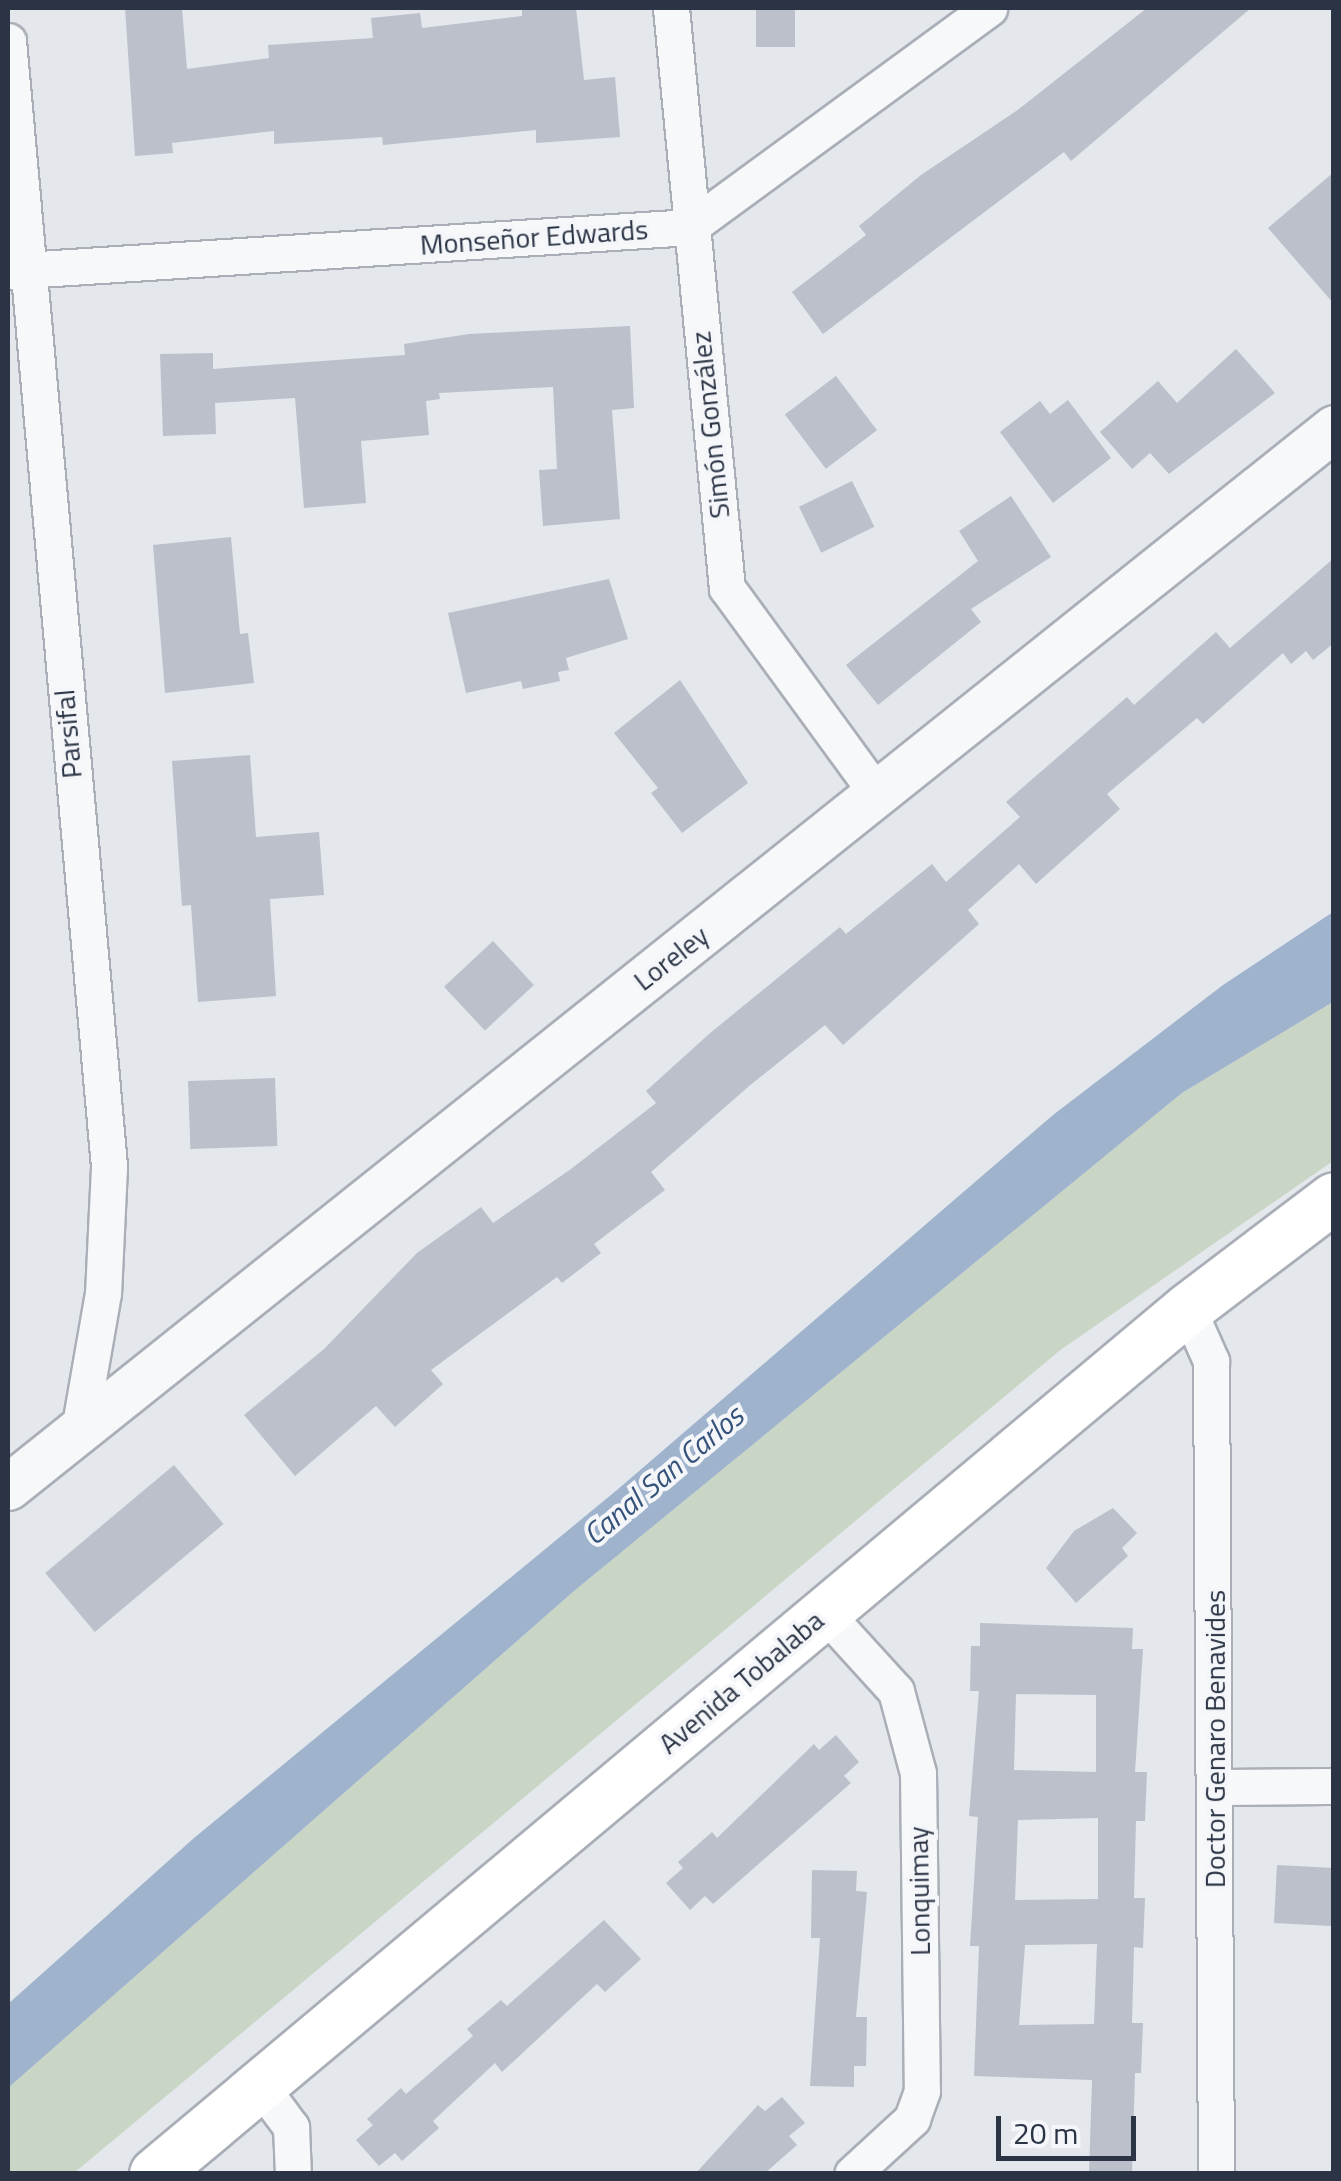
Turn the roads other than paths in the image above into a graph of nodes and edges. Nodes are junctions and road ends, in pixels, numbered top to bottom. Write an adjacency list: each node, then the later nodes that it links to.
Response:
1 (671, 8): 4 (street, Simón González)
2 (989, 8): 4 (street)
3 (8, 41): 5 (street, Parsifal)
4 (690, 227): 5 (street, Monseñor Edwards); 7 (street, Simón González)
5 (16, 271): 10 (street, Parsifal)
6 (1334, 428): 7 (street, Loreley)
7 (878, 795): 10 (street, Loreley)
8 (1334, 1198): 9 (main road, Avenida Tobalaba)
9 (1188, 1309): 12 (main road, Avenida Tobalaba); 14 (street, Doctor Genaro Benavides)
10 (80, 1425): 11 (street, Loreley)
11 (8, 1487)
12 (824, 1612): 15 (main road, Avenida Tobalaba); 18 (street, Lonquimay)
13 (1334, 1786): 14 (street)
14 (1216, 1787): 19 (street, Doctor Genaro Benavides)
15 (262, 2088): 16 (main road, Avenida Tobalaba); 17 (street)
16 (155, 2174)
17 (293, 2174)
18 (852, 2174)
19 (1216, 2174)

